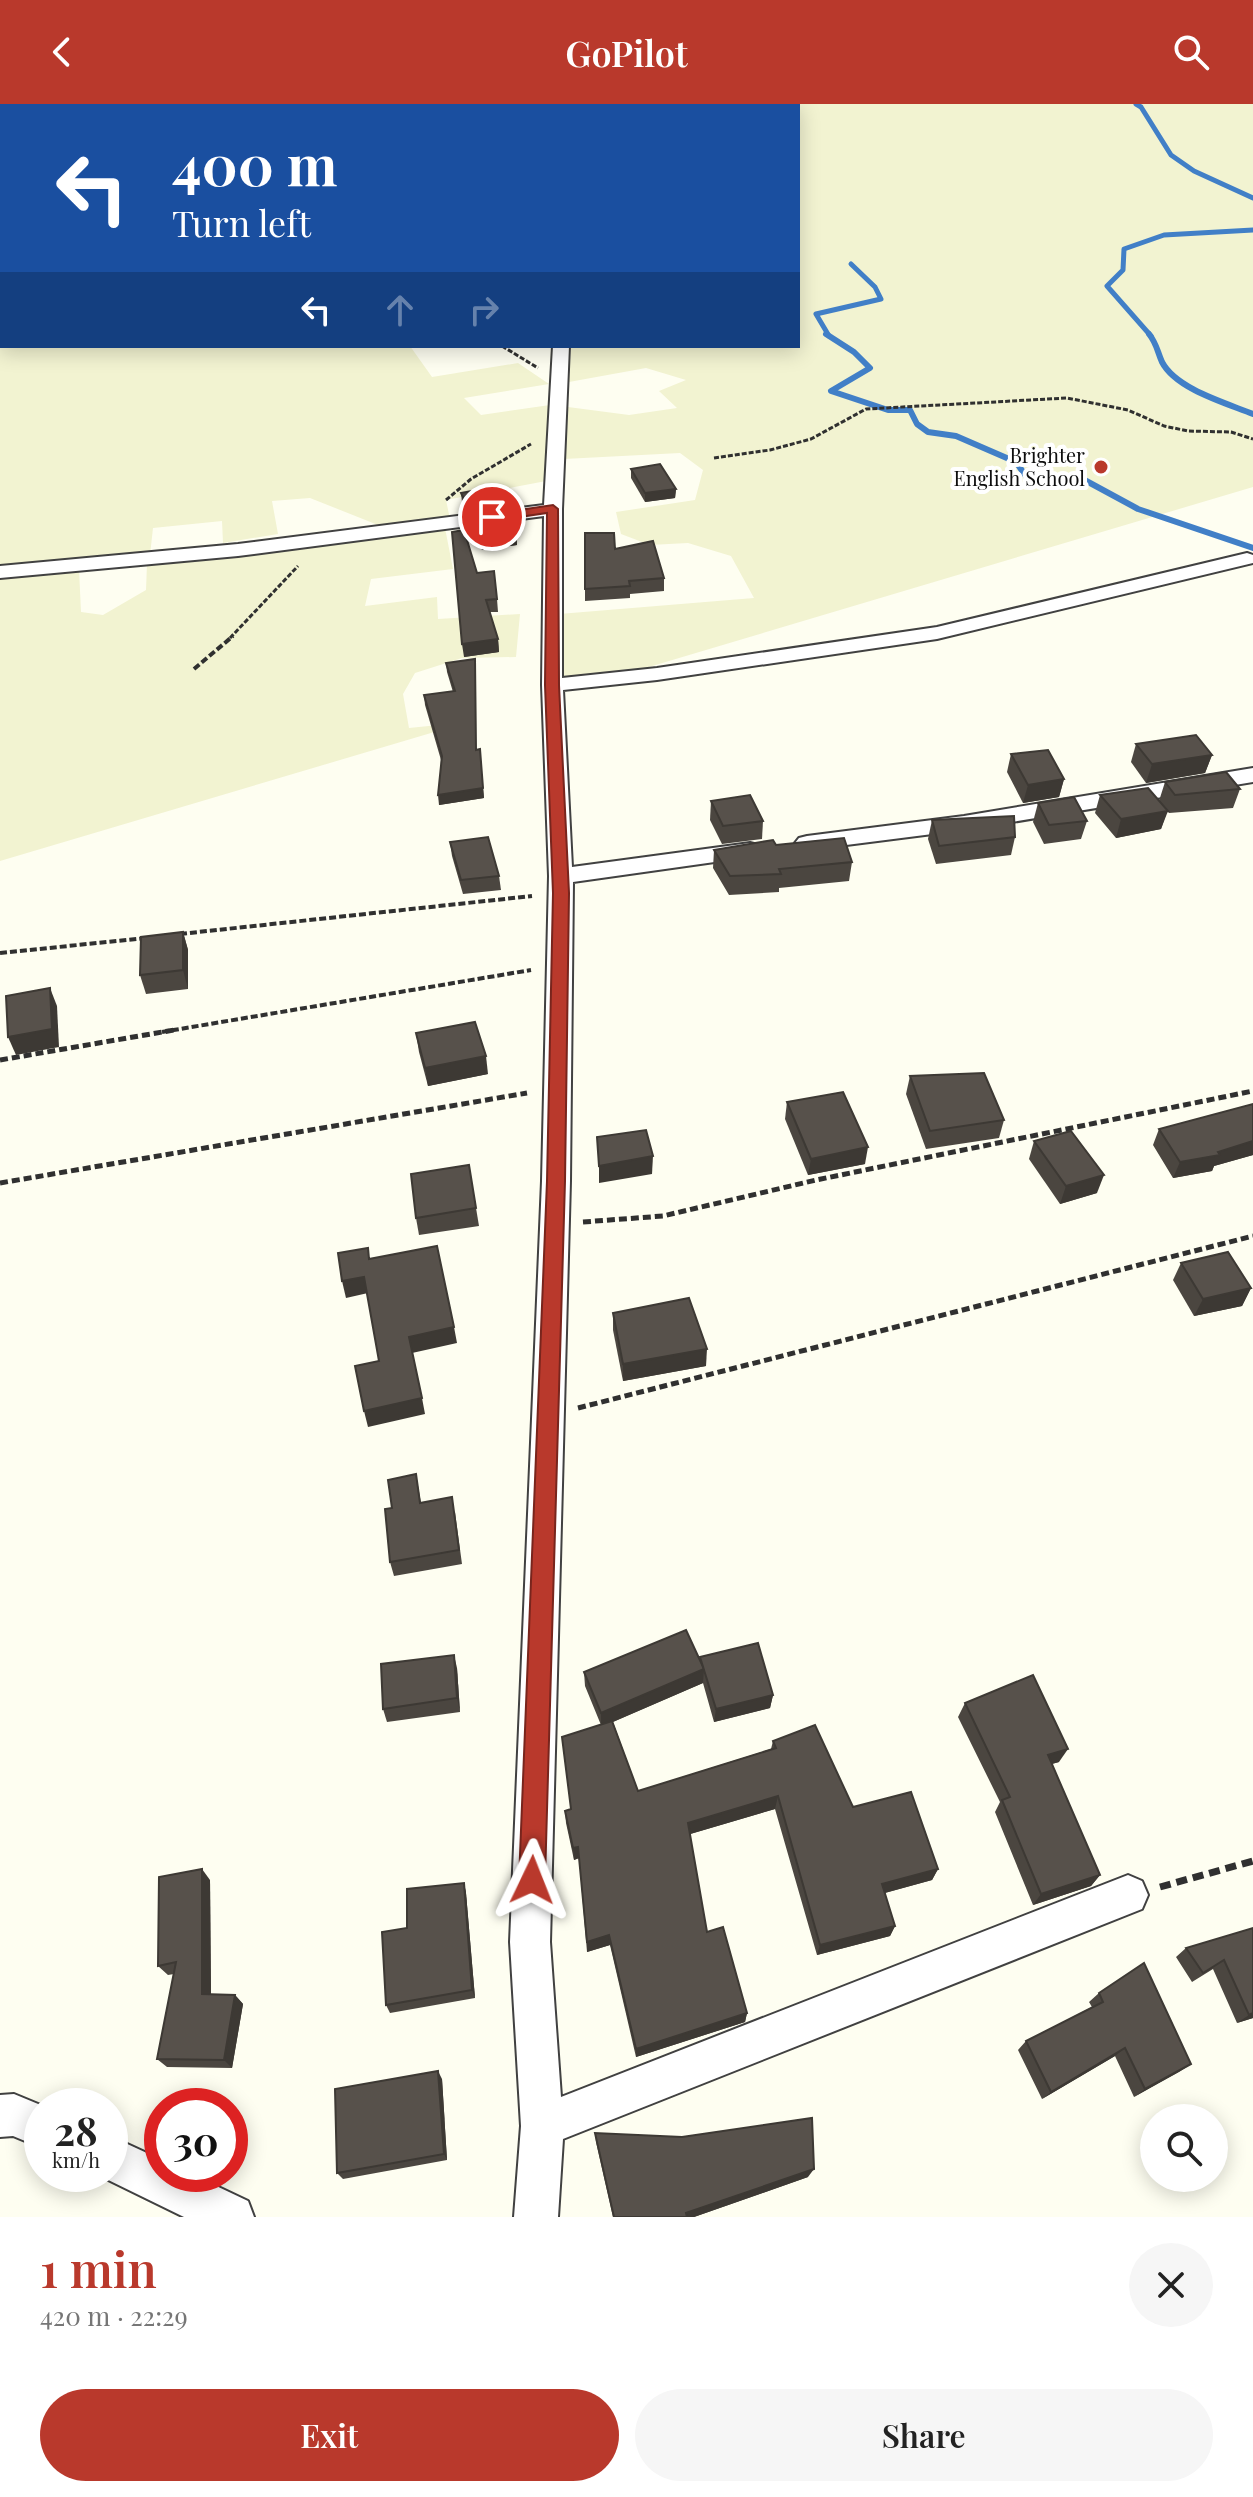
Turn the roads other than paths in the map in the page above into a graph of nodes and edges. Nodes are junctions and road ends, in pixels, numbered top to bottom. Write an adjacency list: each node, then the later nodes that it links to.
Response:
1 (561, 348): 2 (street)
2 (553, 509): 4 (street); 5 (street)
3 (1247, 559): 5 (street)
4 (0, 572)
5 (552, 685): 7 (street)
6 (1253, 775): 7 (street)
7 (561, 884): 11 (street)
8 (1128, 1895): 11 (street)
9 (0, 2116): 10 (street)
10 (24, 2119)
11 (542, 2126): 14 (street)
12 (128, 2167): 13 (street)
13 (232, 2217)
14 (536, 2217)

